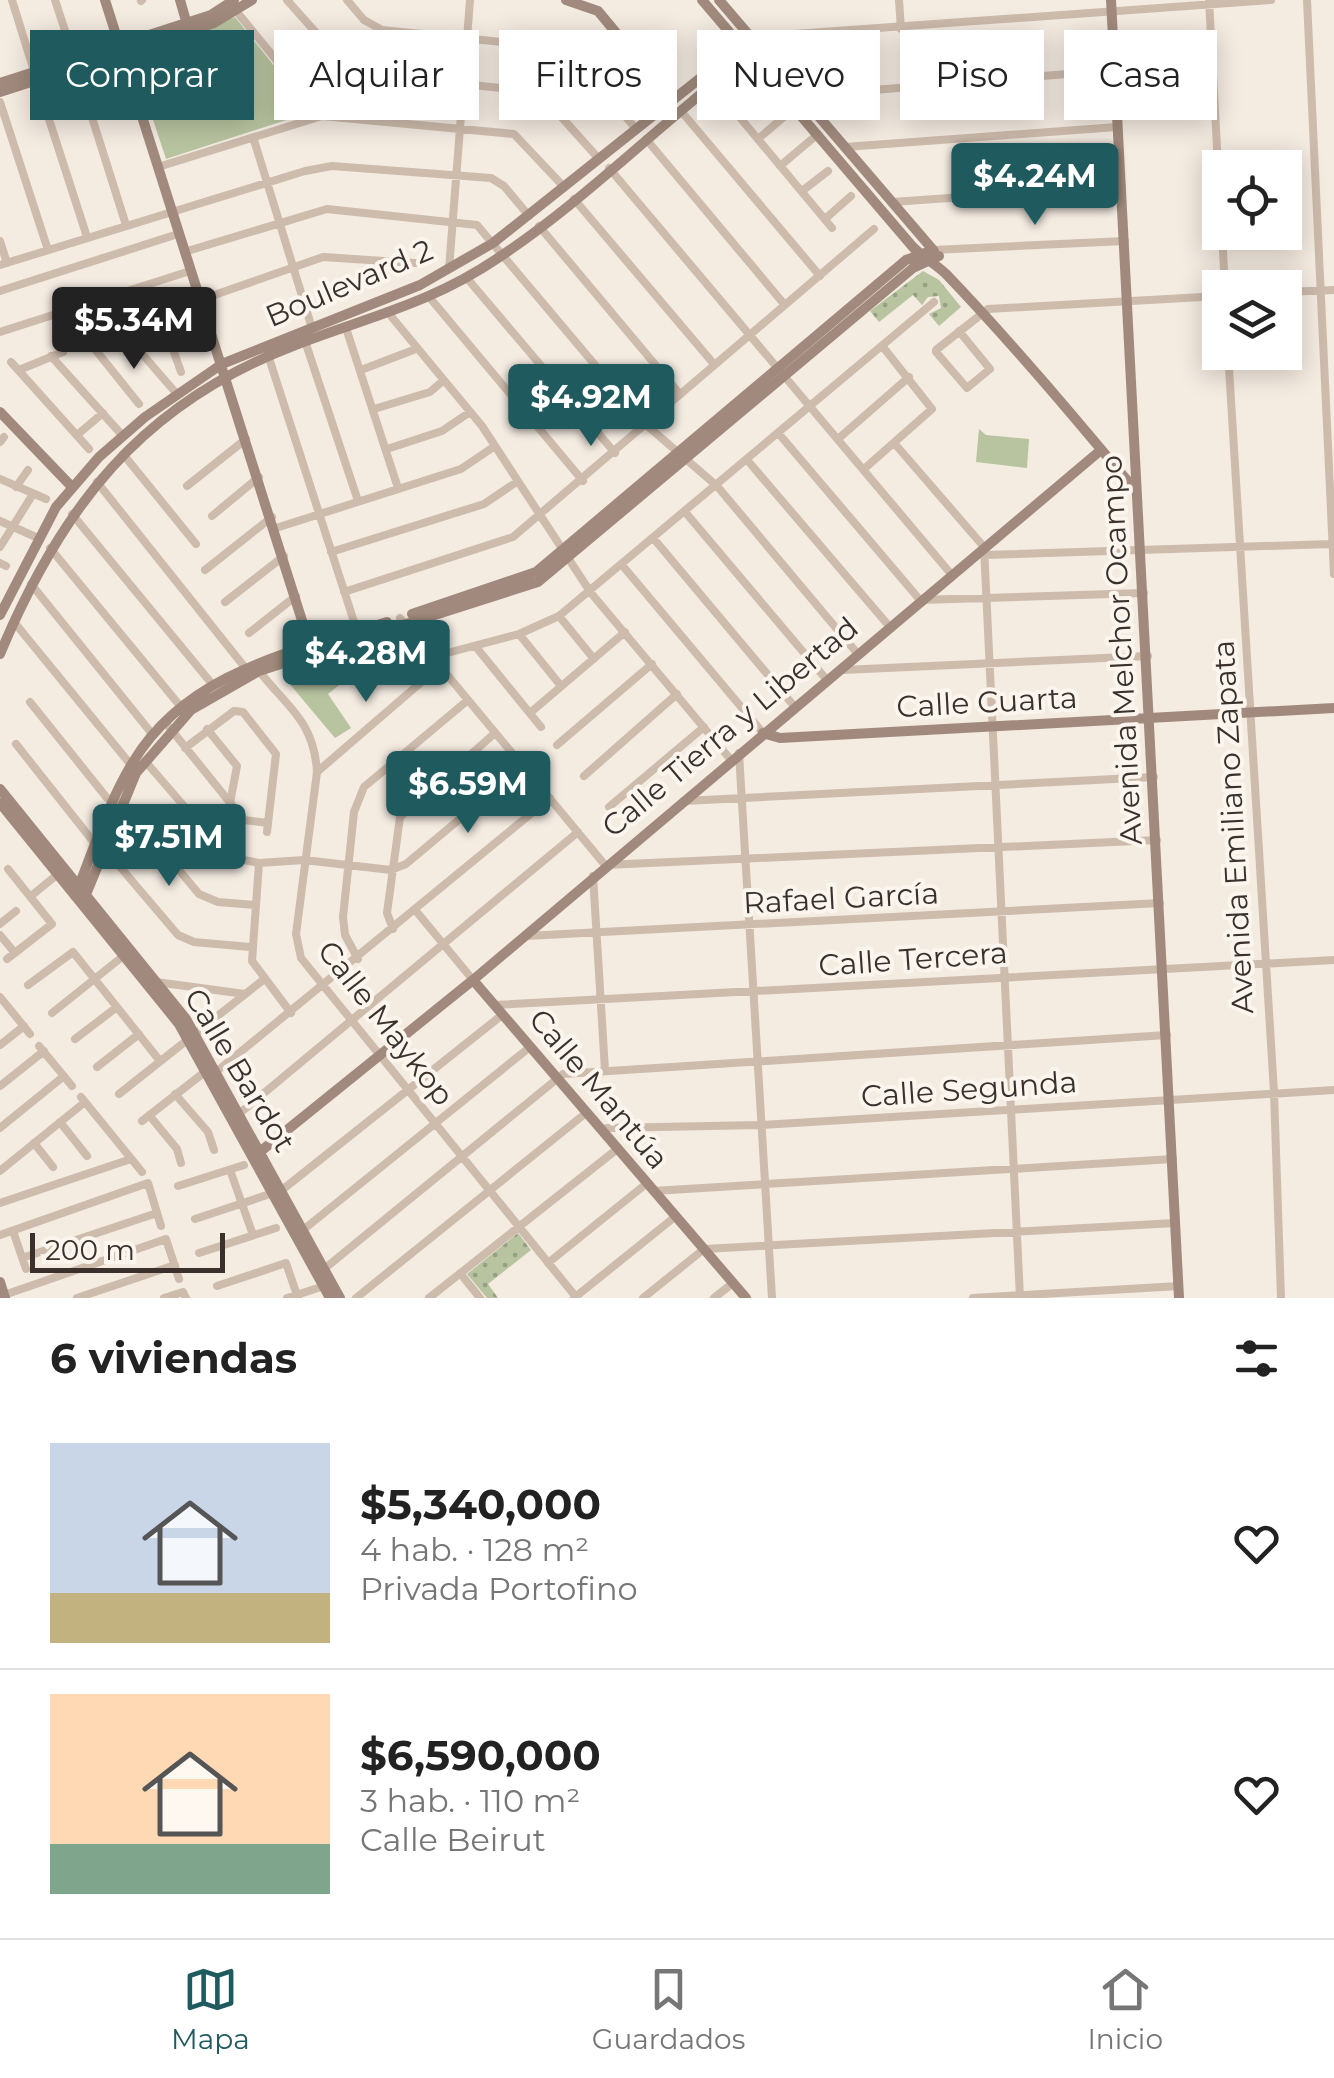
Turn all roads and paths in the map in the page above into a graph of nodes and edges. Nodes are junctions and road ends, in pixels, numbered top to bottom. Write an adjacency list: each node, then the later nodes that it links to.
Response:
1 (12, 0): 34 (street)
2 (56, 0): 21 (street)
3 (105, 0): 22 (street)
4 (180, 0): 19 (street)
5 (252, 0): 17 (street)
6 (287, 0): 24 (street)
7 (348, 0): 25 (street)
8 (470, 0): 26 (street)
9 (566, 0): 27 (street)
10 (702, 0): 28 (street)
11 (720, 0): 29 (street)
12 (899, 0): 20 (street)
13 (1111, 0): 18 (street, Avenida Melchor Ocampo)
14 (1272, 0): 16 (street)
15 (1307, 0): 108 (street)
16 (1209, 3): 18 (street); 67 (street)
17 (236, 6): 19 (street); 33 (street)
18 (1111, 13): 20 (street); 31 (street, Avenida Melchor Ocampo)
19 (187, 27): 23 (street)
20 (901, 29): 30 (street)
21 (65, 30)
22 (114, 30)
23 (177, 30)
24 (314, 30)
25 (382, 30)
26 (467, 30)
27 (614, 30)
28 (727, 30)
29 (746, 30)
30 (880, 30)
31 (1112, 30)
32 (479, 38): 61 (street)
33 (274, 55)
34 (30, 59)
35 (1064, 74): 41 (street)
36 (30, 76): 39 (street)
37 (30, 77): 42 (street)
38 (697, 79): 43 (street, Boulevard 2)
39 (0, 83)
40 (479, 85): 68 (street)
41 (880, 90)
42 (0, 92)
43 (677, 96)
44 (697, 97): 46 (street, Boulevard 2)
45 (0, 102): 95 (street)
46 (680, 111): 63 (street, Boulevard 2); 106 (street)
47 (49, 120): 91 (street)
48 (93, 120): 86 (street)
49 (143, 120): 69 (street)
50 (311, 120): 65 (street)
51 (372, 120): 59 (street)
52 (460, 120): 59 (street)
53 (648, 120): 61 (street, Boulevard 2)
54 (742, 120): 64 (street)
55 (781, 120): 64 (street)
56 (806, 120): 62 (street)
57 (822, 120): 66 (street)
58 (1117, 120): 60 (street, Avenida Melchor Ocampo)
59 (459, 127): 73 (street); 76 (street)
60 (1117, 127): 66 (street); 75 (street, Avenida Melchor Ocampo)
61 (636, 130): 68 (street, Boulevard 2)
62 (818, 134): 70 (street); 99 (street)
63 (646, 139): 71 (street, Boulevard 2); 117 (street)
64 (758, 139): 70 (street)
65 (254, 140): 69 (street); 74 (street)
66 (845, 147): 80 (street)
67 (1217, 150)
68 (599, 159): 76 (street, Boulevard 2)
69 (158, 166): 81 (street)
70 (780, 166): 77 (street)
71 (609, 168): 79 (street, Boulevard 2); 125 (street)
72 (828, 170): 77 (street)
73 (456, 175): 74 (street); 82 (street); 84 (street)
74 (265, 181): 81 (street); 85 (street)
75 (1122, 186): 80 (street); 93 (street, Avenida Melchor Ocampo)
76 (564, 187): 82 (street, Boulevard 2)
77 (802, 192): 83 (street)
78 (851, 196): 83 (street)
79 (574, 198): 87 (street, Boulevard 2); 135 (street)
80 (892, 202): 97 (street)
81 (172, 210): 86 (street); 90 (street)
82 (529, 216): 94 (street, Boulevard 2)
83 (824, 219): 88 (street)
84 (452, 221): 85 (street); 94 (street); 103 (street)
85 (280, 224): 96 (street); 102 (street)
86 (126, 225): 91 (street)
87 (539, 226): 98 (street, Boulevard 2); 145 (street)
88 (832, 228)
89 (874, 228): 106 (street)
90 (178, 234): 96 (street); 110 (street)
91 (87, 237): 95 (street)
92 (0, 241): 101 (street)
93 (1125, 241): 97 (street); 115 (street, Avenida Melchor Ocampo)
94 (493, 243): 98 (street); 103 (street, Boulevard 2)
95 (48, 250): 101 (street)
96 (184, 252): 105 (street)
97 (940, 253): 99 (street); 104 (street)
98 (502, 255): 107 (street, Boulevard 2); 152 (street)
99 (923, 258): 104 (street); 141 (street)
100 (415, 263): 102 (street)
101 (3, 264)
102 (294, 267): 114 (street); 120 (street)
103 (448, 269): 120 (street, Boulevard 2)
104 (943, 270): 118 (street)
105 (190, 271): 114 (street); 123 (street)
106 (820, 276): 117 (street)
107 (466, 277): 113 (street, Boulevard 2); 163 (street)
108 (1323, 290): 109 (street); 111 (street); 195 (street)
109 (1334, 290)
110 (0, 291)
111 (1302, 291)
112 (1202, 297): 115 (street)
113 (430, 298): 119 (street, Boulevard 2); 172 (street)
114 (200, 300): 137 (street)
115 (1128, 301): 118 (street); 179 (street, Avenida Melchor Ocampo)
116 (934, 302): 129 (street)
117 (784, 304): 125 (street)
118 (982, 312): 122 (street); 162 (street)
119 (390, 315): 121 (street, Boulevard 2); 130 (street)
120 (312, 325): 137 (street, Boulevard 2)
121 (346, 328): 126 (street, Boulevard 2); 138 (street)
122 (959, 331): 122 (street)
123 (0, 332)
124 (124, 333): 127 (street); 140 (street); 144 (street)
125 (749, 335): 135 (street); 141 (street)
126 (305, 341): 132 (street, Boulevard 2); 182 (street)
127 (90, 343): 128 (street); 146 (street)
128 (74, 347)
129 (883, 347): 142 (street); 147 (street)
130 (416, 349): 138 (street); 143 (street)
131 (63, 352): 133 (street)
132 (268, 355): 137 (street, Boulevard 2); 185 (street)
133 (52, 356): 136 (street); 151 (street)
134 (11, 362): 136 (street)
135 (713, 364): 145 (street)
136 (19, 370): 154 (street)
137 (223, 370): 144 (street, Boulevard 2); 156 (street); 164 (street, Boulevard 2)
138 (361, 370): 148 (street)
139 (1229, 370): 194 (street, Avenida Emiliano Zapata)
140 (181, 372)
141 (781, 373): 147 (street); 165 (street)
142 (909, 378): 157 (street); 158 (street)
143 (444, 380): 148 (street); 150 (street)
144 (176, 393): 155 (street, Boulevard 2)
145 (679, 393): 152 (street)
146 (139, 404)
147 (811, 407): 153 (street); 157 (street)
148 (374, 409): 160 (street)
149 (0, 412): 177 (street)
150 (470, 412): 159 (street); 160 (street)
151 (103, 413): 154 (street); 155 (street)
152 (644, 423): 163 (street); 165 (street)
153 (779, 434): 166 (street); 213 (street)
154 (77, 435): 161 (street)
155 (122, 435): 177 (street, Boulevard 2)
156 (246, 439): 169 (street); 174 (street)
157 (838, 439): 168 (street)
158 (895, 444): 168 (street); 199 (street)
159 (495, 446): 171 (street); 178 (street)
160 (387, 448): 178 (street)
161 (90, 449)
162 (1101, 450): 179 (street); 199 (street, Calle Tierra y Libertad)
163 (614, 453): 172 (street)
164 (123, 454): 173 (street, Boulevard 2); 193 (street)
165 (681, 456): 175 (street); 201 (street)
166 (748, 460): 175 (street); 219 (street)
167 (28, 470): 176 (street)
168 (864, 470): 205 (street)
169 (259, 477): 187 (street); 189 (street)
170 (0, 479): 176 (street)
171 (518, 481): 186 (street); 200 (street)
172 (583, 481): 186 (street)
173 (97, 482): 184 (street, Boulevard 2); 234 (street)
174 (186, 486)
175 (716, 486): 183 (street); 226 (street)
176 (16, 487): 180 (street)
177 (72, 487): 191 (street, Boulevard 2)
178 (398, 488): 182 (street)
179 (1136, 492): 198 (street, Avenida Melchor Ocampo)
180 (33, 494): 181 (street); 190 (street)
181 (46, 500)
182 (358, 501): 185 (street)
183 (686, 513): 192 (street); 236 (street)
184 (72, 514): 197 (street, Boulevard 2); 237 (street)
185 (318, 514): 189 (street); 200 (street)
186 (542, 515): 201 (street); 208 (street)
187 (212, 516)
188 (0, 521): 190 (street)
189 (274, 523): 202 (street); 204 (street)
190 (12, 526): 191 (street); 196 (street)
191 (38, 538): 215 (street, Boulevard 2)
192 (654, 539): 203 (street); 243 (street)
193 (196, 544)
194 (1239, 544): 195 (street); 198 (street); 246 (street, Avenida Emiliano Zapata)
195 (1331, 544): 206 (street)
196 (0, 547)
197 (50, 548): 207 (street, Boulevard 2); 242 (street)
198 (1141, 548): 199 (street); 210 (street, Avenida Melchor Ocampo)
199 (984, 550): 205 (street, Calle Tierra y Libertad); 212 (street)
200 (331, 552): 208 (street)
201 (567, 554): 209 (street); 217 (street)
202 (284, 556): 211 (street); 214 (street)
203 (622, 565): 209 (street); 254 (street)
204 (204, 570)
205 (950, 574): 213 (street, Calle Tierra y Libertad)
206 (1334, 574)
207 (31, 584): 218 (street, Boulevard 2); 255 (street)
208 (344, 592): 223 (street)
209 (591, 593): 216 (street); 221 (street)
210 (1144, 593): 212 (street); 228 (street, Avenida Melchor Ocampo)
211 (296, 596): 220 (street); 225 (street)
212 (984, 599): 213 (street); 231 (street)
213 (920, 600): 219 (street, Calle Tierra y Libertad)
214 (225, 602)
215 (0, 615)
216 (559, 616): 222 (street); 230 (street)
217 (402, 620): 223 (street); 229 (street)
218 (14, 622): 227 (street, Boulevard 2); 261 (street)
219 (889, 626): 226 (street, Calle Tierra y Libertad)
220 (248, 632)
221 (625, 632): 230 (street); 232 (street)
222 (518, 634): 224 (street); 238 (street)
223 (358, 635): 225 (street)
224 (476, 647): 229 (street); 245 (street)
225 (312, 650): 234 (street)
226 (857, 653): 235 (street, Calle Tierra y Libertad)
227 (0, 654)
228 (1148, 656): 231 (street); 247 (street, Avenida Melchor Ocampo)
229 (432, 657): 233 (street)
230 (594, 658): 238 (street)
231 (987, 662): 235 (street); 251 (street)
232 (652, 664): 239 (street); 257 (street)
233 (440, 666): 240 (street); 263 (street)
234 (252, 669): 237 (street); 248 (street); 263 (street)
235 (836, 670): 236 (street, Calle Tierra y Libertad)
236 (826, 679): 243 (street, Calle Tierra y Libertad)
237 (212, 684): 242 (street)
238 (562, 686): 245 (street)
239 (677, 694): 250 (street); 264 (street)
240 (468, 700): 253 (street); 282 (street)
241 (30, 702): 271 (street)
242 (181, 706): 248 (street)
243 (794, 706): 254 (street, Calle Tierra y Libertad)
244 (1334, 708): 246 (street, Calle Cuarta)
245 (530, 712): 249 (street)
246 (1251, 714): 247 (street, Calle Cuarta); 306 (street, Avenida Emiliano Zapata)
247 (1151, 719): 251 (street, Calle Cuarta); 265 (street, Avenida Melchor Ocampo)
248 (167, 726): 255 (street); 258 (street); 260 (street)
249 (541, 726)
250 (704, 727): 259 (street); 274 (street)
251 (991, 727): 254 (street, Calle Cuarta); 266 (street)
252 (207, 729): 258 (street); 273 (street); 273 (street)
253 (495, 732): 262 (street); 284 (street)
254 (764, 733): 259 (street, Calle Tierra y Libertad)
255 (153, 735): 261 (street)
256 (16, 744): 277 (street)
257 (557, 744)
258 (185, 748): 273 (street)
259 (735, 756): 269 (street); 270 (street, Calle Tierra y Libertad)
260 (144, 760): 271 (street); 281 (street)
261 (130, 765): 271 (street)
262 (523, 766): 268 (street); 284 (street)
263 (317, 772): 279 (street, Calle Maykop)
264 (584, 776)
265 (1154, 778): 266 (street); 276 (street, Avenida Melchor Ocampo)
266 (995, 784): 269 (street); 278 (street)
267 (0, 789): 288 (street, Calle Bardot)
268 (550, 798): 275 (street); 292 (street)
269 (742, 800): 270 (street); 280 (street)
270 (683, 801): 283 (street, Calle Tierra y Libertad)
271 (118, 802): 277 (street); 291 (street)
272 (0, 803): 285 (street, Calle Bardot)
273 (230, 804)
274 (609, 807)
275 (578, 832): 283 (street); 301 (street)
276 (1157, 840): 278 (street); 290 (street, Avenida Melchor Ocampo)
277 (100, 846): 288 (street); 302 (street)
278 (998, 848): 280 (street); 294 (street)
279 (304, 860): 281 (street); 282 (street); 314 (street, Calle Maykop)
280 (745, 862): 283 (street); 296 (street)
281 (259, 863): 291 (street)
282 (349, 865): 284 (street); 304 (street)
283 (605, 865): 286 (street, Calle Tierra y Libertad)
284 (391, 870): 297 (street)
285 (58, 874): 288 (street, Calle Bardot); 289 (street)
286 (593, 876): 298 (street); 300 (street, Calle Tierra y Libertad)
287 (0, 883): 289 (street)
288 (80, 895): 303 (street, Calle Bardot)
289 (31, 896): 299 (street)
290 (1160, 903): 294 (street, Rafael García); 307 (street, Avenida Melchor Ocampo)
291 (255, 905): 302 (street)
292 (416, 911): 297 (street); 301 (street, Calle Mantúa)
293 (16, 912): 295 (street)
294 (1001, 912): 296 (street, Rafael García); 308 (street)
295 (0, 924)
296 (749, 925): 298 (street, Rafael García); 315 (street)
297 (393, 929): 304 (street)
298 (596, 934): 300 (street, Rafael García); 318 (street)
299 (0, 935)
300 (524, 936): 311 (street, Calle Tierra y Libertad)
301 (444, 945): 311 (street, Calle Mantúa); 323 (street)
302 (250, 947): 310 (street)
303 (127, 952): 309 (street); 312 (street, Calle Bardot); 328 (street, Calle Bardot)
304 (358, 959): 314 (street)
305 (1334, 960): 306 (street, Calle Tercera)
306 (1262, 963): 307 (street, Calle Tercera); 345 (street, Avenida Emiliano Zapata)
307 (1163, 966): 308 (street, Calle Tercera); 327 (street, Avenida Melchor Ocampo)
308 (1005, 975): 315 (street, Calle Tercera); 331 (street)
309 (95, 979): 313 (street); 319 (street); 321 (street)
310 (264, 980): 316 (street); 322 (street)
311 (473, 980): 320 (street, Calle Mantúa); 333 (street, Calle Tierra y Libertad)
312 (156, 982): 316 (street); 328 (street, Calle Bardot)
313 (28, 986)
314 (325, 986): 322 (street); 323 (street, Calle Maykop)
315 (753, 992): 318 (street, Calle Tercera); 334 (street)
316 (245, 994): 328 (street)
317 (0, 997): 324 (street)
318 (600, 1001): 320 (street, Calle Tercera); 337 (street)
319 (117, 1006): 326 (street); 329 (street)
320 (499, 1010): 332 (street, Calle Mantúa); 343 (street)
321 (52, 1013)
322 (291, 1013): 338 (street)
323 (353, 1020): 333 (street, Calle Maykop); 350 (street)
324 (24, 1026): 325 (street); 330 (street)
325 (30, 1034)
326 (138, 1034): 335 (street); 336 (street)
327 (1167, 1035): 331 (street); 348 (street, Avenida Melchor Ocampo)
328 (192, 1036): 335 (street); 338 (street, Calle Bardot)
329 (75, 1039)
330 (0, 1045)
331 (1007, 1046): 334 (street); 349 (street)
332 (530, 1047): 340 (street, Calle Mantúa); 353 (street)
333 (380, 1054): 343 (street, Calle Maykop); 363 (street, Calle Tierra y Libertad)
334 (757, 1060): 337 (street); 354 (street)
335 (160, 1061): 346 (street)
336 (98, 1066)
337 (604, 1070): 340 (street)
338 (211, 1071): 347 (street); 350 (street, Calle Bardot); 363 (street, Calle Bardot)
339 (64, 1076): 341 (street); 342 (street); 355 (street)
340 (557, 1079): 351 (street, Calle Mantúa); 361 (street)
341 (0, 1086)
342 (72, 1086)
343 (408, 1089): 353 (street, Calle Maykop); 375 (street)
344 (1334, 1090): 345 (street, Calle Segunda)
345 (1274, 1092): 348 (street, Calle Segunda); 425 (street, Avenida Emiliano Zapata)
346 (119, 1094)
347 (176, 1094): 358 (street); 365 (street)
348 (1170, 1098): 349 (street, Calle Segunda); 364 (street, Avenida Melchor Ocampo)
349 (1011, 1109): 354 (street, Calle Segunda); 367 (street)
350 (240, 1113): 363 (street, Calle Bardot)
351 (586, 1113): 359 (street, Calle Mantúa); 374 (street)
352 (60, 1122): 357 (street); 360 (street); 362 (street)
353 (436, 1123): 361 (street, Calle Maykop); 385 (street)
354 (761, 1126): 356 (street, Calle Segunda); 371 (street)
355 (0, 1128)
356 (607, 1128)
357 (34, 1143): 366 (street); 369 (street)
358 (214, 1150)
359 (616, 1150): 373 (street, Calle Mantúa); 383 (street)
360 (87, 1156)
361 (462, 1157): 374 (street, Calle Maykop); 397 (street)
362 (132, 1158): 370 (street); 376 (street)
363 (252, 1158): 368 (street); 375 (street, Calle Bardot)
364 (1172, 1159): 367 (street); 381 (street, Avenida Melchor Ocampo)
365 (181, 1163)
366 (53, 1167)
367 (1015, 1168): 371 (street); 387 (street)
368 (230, 1170): 372 (street); 377 (street)
369 (0, 1171)
370 (142, 1172)
371 (764, 1182): 373 (street); 390 (street)
372 (178, 1186)
373 (650, 1188): 379 (street, Calle Mantúa); 395 (street)
374 (489, 1190): 383 (street, Calle Maykop); 417 (street)
375 (277, 1192): 377 (street); 385 (street, Calle Bardot); 392 (street, Calle Bardot)
376 (0, 1201)
377 (241, 1203): 380 (street); 389 (street)
378 (157, 1213): 382 (street); 386 (street); 394 (street)
379 (676, 1216): 391 (street, Calle Mantúa); 409 (street)
380 (195, 1219)
381 (1176, 1223): 387 (street); 406 (street, Avenida Melchor Ocampo)
382 (161, 1226)
383 (520, 1227): 395 (street, Calle Maykop); 399 (street)
384 (276, 1228): 389 (street)
385 (303, 1230): 392 (street, Calle Bardot)
386 (13, 1231): 388 (street); 394 (street)
387 (1017, 1233): 390 (street); 410 (street)
388 (0, 1235)
389 (253, 1235): 393 (street)
390 (768, 1246): 391 (street); 423 (street)
391 (704, 1249): 402 (street, Calle Mantúa); 420 (street)
392 (310, 1252): 397 (street, Calle Bardot); 405 (street, Calle Bardot)
393 (199, 1253)
394 (22, 1258): 398 (street)
395 (548, 1263): 409 (street, Calle Maykop)
396 (174, 1265): 400 (street); 403 (street); 412 (street)
397 (324, 1268): 416 (street, Calle Bardot)
398 (26, 1269)
399 (460, 1273): 418 (street); 419 (street)
400 (179, 1279)
401 (0, 1282): 407 (street)
402 (733, 1283): 421 (street); 422 (street, Calle Mantúa)
403 (32, 1285): 407 (street); 411 (street)
404 (217, 1286): 408 (street)
405 (324, 1286): 408 (street); 415 (street, Calle Bardot)
406 (1179, 1292): 410 (street)
407 (4, 1296)
408 (294, 1297)
409 (575, 1297)
410 (1020, 1297): 424 (street)
411 (36, 1298)
412 (77, 1298)
413 (164, 1298): 414 (street)
414 (186, 1298)
415 (330, 1298)
416 (340, 1298)
417 (356, 1298)
418 (430, 1298)
419 (480, 1298)
420 (643, 1298)
421 (714, 1298)
422 (746, 1298)
423 (772, 1298)
424 (973, 1298)
425 (1281, 1298)

